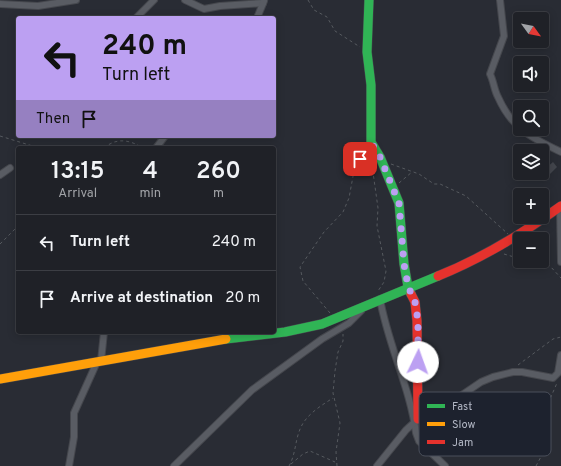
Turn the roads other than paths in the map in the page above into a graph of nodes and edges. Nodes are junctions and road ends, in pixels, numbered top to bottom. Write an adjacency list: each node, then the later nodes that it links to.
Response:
1 (76, 0): 7 (street)
2 (154, 0): 8 (street)
3 (184, 0): 6 (street)
4 (369, 0): 15 (street)
5 (500, 0): 10 (street)
6 (264, 2): 9 (street)
7 (0, 4)
8 (138, 16)
9 (258, 16)
10 (561, 152)
11 (10, 168): 12 (street)
12 (0, 174)
13 (561, 207): 14 (street); 15 (street)
14 (561, 262)
15 (408, 286): 16 (street); 26 (street)
16 (380, 300): 17 (street); 26 (street)
17 (364, 308): 18 (street); 30 (street)
18 (276, 333)
19 (104, 334): 22 (street)
20 (268, 334): 22 (street)
21 (561, 355): 24 (street)
22 (99, 361): 23 (street); 29 (street)
23 (0, 379)
24 (466, 392)
25 (419, 419): 26 (street)
26 (416, 421): 27 (street); 31 (street)
27 (419, 441)
28 (435, 456): 32 (street)
29 (69, 466)
30 (174, 466)
31 (377, 466)
32 (445, 466)

